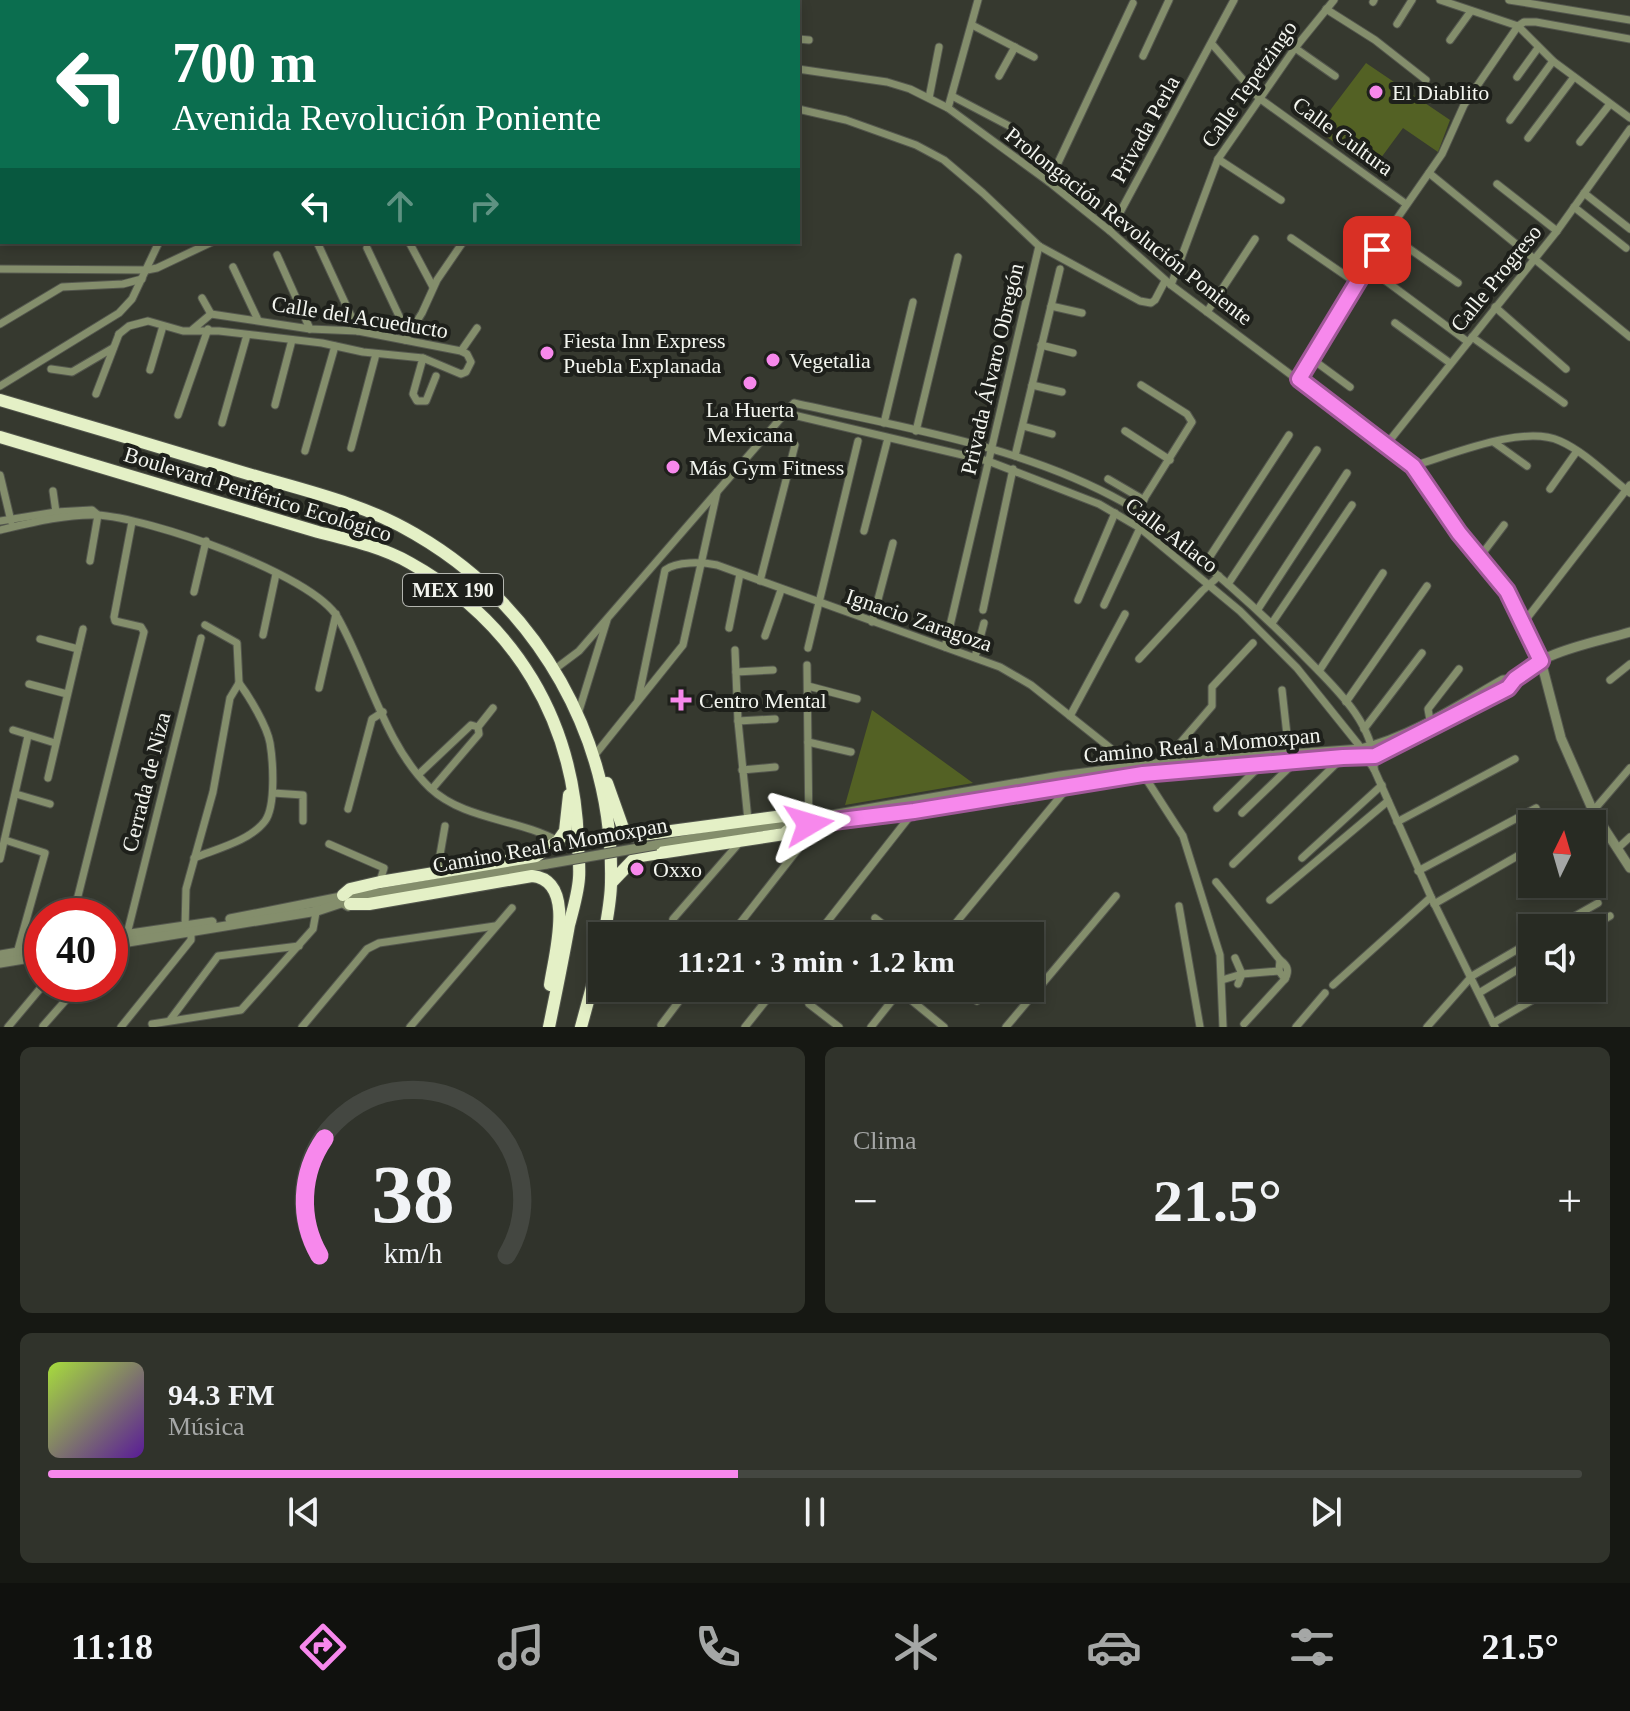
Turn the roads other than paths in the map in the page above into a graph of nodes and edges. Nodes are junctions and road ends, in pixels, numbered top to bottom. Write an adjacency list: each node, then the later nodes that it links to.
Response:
1 (978, 0): 13 (street)
2 (1169, 0): 24 (street)
3 (1234, 0): 19 (street, Privada Perla)
4 (1334, 0): 9 (street, Calle Tepetzingo)
5 (1412, 0): 12 (street)
6 (1440, 0): 10 (street)
7 (1509, 0): 11 (street)
8 (1133, 3): 47 (street)
9 (1326, 9): 22 (street, Calle Tepetzingo); 32 (street)
10 (1471, 11): 14 (street); 18 (street)
11 (1630, 20)
12 (1397, 24)
13 (972, 25): 21 (street); 33 (street)
14 (1518, 26): 16 (street); 23 (street); 46 (street)
15 (800, 39): 17 (street)
16 (1630, 39)
17 (809, 40)
18 (1450, 40)
19 (1212, 44): 35 (street, Calle Cultura); 54 (street, Privada Perla)
20 (939, 47): 34 (street)
21 (1015, 47): 25 (street); 28 (street)
22 (1295, 48): 29 (street); 35 (street, Calle Tepetzingo)
23 (1538, 48): 26 (street); 30 (street)
24 (1143, 56)
25 (1034, 57)
26 (1553, 61): 31 (street); 40 (street)
27 (800, 69): 34 (street, Prolongación Revolución Poniente)
28 (999, 76)
29 (1335, 76)
30 (1517, 77)
31 (1574, 77): 36 (street); 43 (street)
32 (1426, 80)
33 (952, 96): 37 (street); 41 (street)
34 (929, 98): 37 (street, Prolongación Revolución Poniente)
35 (1259, 98): 45 (street, Calle Tepetzingo); 51 (street, Calle Cultura)
36 (1610, 104): 39 (street); 44 (street)
37 (948, 108): 47 (street, Prolongación Revolución Poniente)
38 (800, 109): 64 (street)
39 (1630, 118)
40 (1510, 120)
41 (1013, 128)
42 (1630, 129): 49 (street, Calle Progreso)
43 (1528, 138)
44 (1580, 142)
45 (1218, 159): 50 (street); 76 (street, Calle Tepetzingo)
46 (1429, 173): 51 (street); 69 (street)
47 (1049, 182): 54 (street, Prolongación Revolución Poniente)
48 (1497, 184): 55 (street)
49 (1584, 193): 52 (street, Calle Progreso); 53 (street)
50 (1281, 200)
51 (1406, 204): 56 (street)
52 (1574, 207): 55 (street, Calle Progreso); 66 (street)
53 (1630, 229)
54 (1110, 231): 76 (street, Prolongación Revolución Poniente)
55 (1557, 231): 69 (street, Calle Progreso)
56 (1387, 233): 71 (street); 77 (street)
57 (1291, 238): 78 (street)
58 (1255, 239): 84 (street)
59 (158, 244): 74 (street)
60 (207, 244): 74 (street)
61 (318, 244): 99 (street)
62 (410, 244): 79 (street)
63 (459, 244): 79 (street)
64 (1039, 246): 76 (street, Privada Álvaro Obregón); 148 (street, Privada Álvaro Obregón)
65 (367, 248): 102 (street)
66 (1626, 248)
67 (277, 255): 96 (street)
68 (958, 257): 136 (street)
69 (1536, 258): 83 (street, Calle Progreso); 103 (street)
70 (233, 267): 89 (street)
71 (1367, 267): 78 (street); 104 (street)
72 (0, 269): 74 (street)
73 (1060, 269): 82 (street)
74 (147, 270): 75 (street)
75 (142, 279): 85 (street); 91 (street)
76 (1168, 283): 84 (street, Prolongación Revolución Poniente)
77 (1458, 283)
78 (1358, 284): 114 (street)
79 (433, 287): 102 (street)
80 (202, 298): 87 (street)
81 (913, 302): 134 (street)
82 (1051, 306): 86 (street); 107 (street)
83 (1495, 307): 104 (street, Calle Progreso); 117 (street)
84 (1207, 312): 120 (street, Prolongación Revolución Poniente)
85 (119, 313): 88 (street); 92 (street)
86 (1082, 313)
87 (211, 314): 89 (street, Calle del Acueducto); 97 (street)
88 (109, 319): 100 (street); 123 (street)
89 (258, 320): 96 (street, Calle del Acueducto)
90 (1395, 323): 115 (street)
91 (0, 324)
92 (129, 326): 93 (street, Calle del Acueducto); 100 (street)
93 (163, 326): 97 (street, Calle del Acueducto); 118 (street)
94 (477, 328): 110 (street)
95 (208, 329): 97 (street, Calle del Acueducto); 101 (street, Calle del Acueducto); 131 (street)
96 (310, 329): 98 (street, Calle del Acueducto)
97 (192, 330)
98 (325, 330): 99 (street, Calle del Acueducto); 106 (street)
99 (358, 331): 102 (street, Calle del Acueducto)
100 (119, 334): 109 (street)
101 (247, 335): 105 (street, Calle del Acueducto); 133 (street)
102 (406, 337): 110 (street, Calle del Acueducto)
103 (1630, 337)
104 (1470, 339): 115 (street, Calle Progreso); 128 (street)
105 (292, 340): 106 (street, Calle del Acueducto); 129 (street)
106 (322, 343): 108 (street, Calle del Acueducto)
107 (1041, 345): 111 (street); 121 (street)
108 (335, 346): 112 (street, Calle del Acueducto); 150 (street)
109 (113, 348): 116 (street); 126 (street)
110 (461, 351): 113 (street, Calle del Acueducto)
111 (1073, 353)
112 (376, 354): 113 (street, Calle del Acueducto); 147 (street)
113 (423, 358): 119 (street)
114 (1312, 359): 120 (street); 124 (street)
115 (1450, 363): 146 (street, Calle Progreso)
116 (51, 369)
117 (1566, 369)
118 (150, 370)
119 (436, 376)
120 (1299, 379): 146 (street, Prolongación Revolución Poniente)
121 (1032, 385): 125 (street); 135 (street)
122 (1141, 385): 153 (street)
123 (0, 386)
124 (1350, 387)
125 (1062, 392)
126 (96, 394)
127 (0, 400): 229 (highway, Boulevard Periférico Ecológico / MEX 190)
128 (1564, 403)
129 (275, 405)
130 (785, 413): 132 (street, Calle Atlaco); 138 (street, Calle Atlaco); 162 (street)
131 (178, 415)
132 (875, 421): 134 (street, Calle Atlaco); 138 (street)
133 (222, 423)
134 (884, 423): 136 (street, Calle Atlaco)
135 (1023, 426): 139 (street); 152 (street)
136 (916, 431): 148 (street, Calle Atlaco)
137 (1125, 431): 153 (street)
138 (871, 433): 142 (street, Calle Atlaco)
139 (1052, 434)
140 (1289, 435): 185 (street)
141 (0, 437): 260 (highway, Boulevard Periférico Ecológico / MEX 190)
142 (888, 438): 154 (street, Calle Atlaco); 179 (street)
143 (858, 441): 197 (street)
144 (1495, 443): 151 (street); 155 (street); 156 (street)
145 (795, 445): 190 (street)
146 (1386, 445): 155 (street, Prolongación Revolución Poniente)
147 (351, 448)
148 (992, 449): 152 (street, Calle Atlaco); 154 (street, Privada Álvaro Obregón)
149 (1317, 450): 192 (street)
150 (305, 451)
151 (1577, 451): 161 (street); 163 (street)
152 (1015, 456): 165 (street, Calle Atlaco)
153 (1170, 460): 166 (street)
154 (988, 461): 157 (street, Calle Atlaco); 217 (street, Privada Álvaro Obregón)
155 (1413, 466): 182 (street, Prolongación Revolución Poniente)
156 (1527, 466)
157 (1013, 469): 167 (street, Calle Atlaco); 200 (street)
158 (1347, 473): 199 (street)
159 (0, 475): 175 (street)
160 (1108, 479): 166 (street)
161 (1550, 489)
162 (718, 490): 184 (street); 203 (street)
163 (1629, 490): 205 (street)
164 (53, 491): 170 (street)
165 (1106, 493): 167 (street); 169 (street, Calle Atlaco)
166 (1144, 500): 169 (street)
167 (1099, 504): 171 (street, Calle Atlaco)
168 (1352, 505): 207 (street)
169 (1137, 510): 185 (street, Calle Atlaco)
170 (56, 512): 172 (street); 175 (street)
171 (1115, 513): 177 (street, Calle Atlaco); 196 (street)
172 (98, 515): 174 (street); 175 (street); 183 (street)
173 (0, 521): 175 (street)
174 (132, 522): 180 (street); 313 (street)
175 (11, 523): 178 (street)
176 (1504, 525): 182 (street)
177 (1140, 528): 191 (street, Calle Atlaco); 198 (street)
178 (0, 530)
179 (864, 531)
180 (206, 541): 187 (street); 195 (street)
181 (893, 543): 204 (street)
182 (1479, 558): 205 (street, Prolongación Revolución Poniente)
183 (90, 561)
184 (702, 563): 188 (street, Ignacio Zaragoza); 243 (street); 243 (street, Ignacio Zaragoza)
185 (1205, 564): 189 (street, Calle Atlaco)
186 (1383, 573): 232 (street)
187 (276, 574): 201 (street); 212 (street)
188 (740, 574): 190 (street, Ignacio Zaragoza); 209 (street)
189 (1219, 576): 191 (street); 192 (street, Calle Atlaco)
190 (760, 581): 194 (street, Ignacio Zaragoza)
191 (1208, 584): 224 (street); 228 (street, Calle Atlaco)
192 (1228, 584): 199 (street, Calle Atlaco)
193 (1427, 586): 244 (street)
194 (781, 590): 197 (street, Ignacio Zaragoza); 213 (street)
195 (194, 592)
196 (1078, 600)
197 (819, 604): 204 (street, Ignacio Zaragoza); 218 (street)
198 (1104, 605)
199 (1258, 609): 207 (street, Calle Atlaco)
200 (983, 610)
201 (336, 614): 239 (street); 246 (street)
202 (1125, 614): 248 (street)
203 (608, 615): 229 (street); 247 (street)
204 (872, 622): 217 (street, Ignacio Zaragoza)
205 (1524, 622): 225 (street, Prolongación Revolución Poniente)
206 (984, 623): 222 (street)
207 (1272, 623): 223 (street, Calle Atlaco)
208 (205, 625): 236 (street)
209 (729, 628)
210 (83, 629): 219 (street)
211 (1630, 632): 225 (street, Camino Real a Momoxpan)
212 (263, 635)
213 (765, 636)
214 (201, 638): 333 (street, Cerrada de Niza)
215 (40, 639): 219 (street)
216 (1253, 643): 266 (street)
217 (945, 647): 222 (street, Ignacio Zaragoza)
218 (808, 648)
219 (78, 649): 241 (street)
220 (735, 650): 233 (street)
221 (1422, 653): 253 (street)
222 (975, 657): 248 (street, Ignacio Zaragoza)
223 (1306, 658): 228 (street); 232 (street, Calle Atlaco)
224 (1139, 659)
225 (1541, 661): 234 (street, Camino Real a Momoxpan); 285 (street)
226 (1630, 664): 235 (street)
227 (807, 665): 238 (street)
228 (1297, 668): 259 (street, Calle Atlaco)
229 (555, 669): 247 (highway, Boulevard Periférico Ecológico / MEX 190)
230 (1459, 669): 250 (street)
231 (773, 670): 233 (street)
232 (1319, 671): 244 (street, Calle Atlaco)
233 (736, 672): 251 (street)
234 (1515, 679): 250 (street, Camino Real a Momoxpan); 259 (street, Camino Real a Momoxpan)
235 (1610, 680)
236 (239, 683): 277 (street); 302 (street)
237 (29, 684): 241 (street)
238 (808, 686): 242 (street); 256 (street)
239 (319, 688)
240 (1282, 690): 262 (street)
241 (67, 694): 257 (street)
242 (857, 699)
243 (638, 700): 261 (street)
244 (1346, 702): 253 (street, Calle Atlaco)
245 (493, 708): 252 (street)
246 (383, 712): 271 (street); 284 (street)
247 (578, 714): 261 (highway, Boulevard Periférico Ecológico / MEX 190)
248 (1070, 716): 268 (street, Ignacio Zaragoza)
249 (775, 719): 251 (street)
250 (1430, 720): 259 (street, Camino Real a Momoxpan)
251 (738, 721): 270 (street)
252 (478, 727): 271 (street); 276 (street)
253 (1364, 729): 259 (street, Calle Atlaco)
254 (13, 730): 255 (street)
255 (28, 736): 257 (street); 278 (street)
256 (808, 742): 258 (street); 290 (street)
257 (55, 743): 273 (street)
258 (851, 752)
259 (1369, 752): 262 (street, Camino Real a Momoxpan); 263 (street, Camino Real a Momoxpan); 275 (street, Calle Atlaco)
260 (566, 756): 297 (highway); 374 (highway, Boulevard Periférico Ecológico / MEX 190)
261 (594, 756): 288 (highway); 311 (highway, Boulevard Periférico Ecológico / MEX 190)
262 (1292, 757): 263 (street, Camino Real a Momoxpan); 265 (street, Camino Real a Momoxpan); 287 (street)
263 (1343, 757): 305 (street)
264 (1515, 759): 291 (street)
265 (1265, 760): 266 (street, Camino Real a Momoxpan); 272 (street, Camino Real a Momoxpan); 282 (street)
266 (1163, 763): 268 (street, Camino Real a Momoxpan)
267 (775, 767): 270 (street)
268 (1134, 767): 272 (street, Ignacio Zaragoza); 281 (street, Camino Real a Momoxpan)
269 (1630, 768): 286 (street)
270 (742, 770): 288 (street)
271 (419, 774): 276 (street)
272 (1143, 774): 274 (street, Camino Real a Momoxpan); 350 (street, Ignacio Zaragoza)
273 (48, 778)
274 (1071, 784): 281 (street, Camino Real a Momoxpan); 330 (street)
275 (1382, 785): 279 (street, Calle Atlaco); 303 (street)
276 (432, 789): 297 (street)
277 (273, 793): 289 (street); 302 (street)
278 (16, 794): 280 (street); 296 (street)
279 (1388, 801): 291 (street, Calle Atlaco); 315 (street)
280 (50, 804)
281 (914, 807): 290 (street, Camino Real a Momoxpan); 328 (street)
282 (1217, 808)
283 (1536, 808): 307 (street)
284 (348, 809)
285 (1593, 810)
286 (1594, 810)
287 (1242, 813)
288 (748, 820): 292 (highway)
289 (303, 821)
290 (809, 822): 292 (street, Camino Real a Momoxpan); 327 (street)
291 (1397, 822): 307 (street, Calle Atlaco)
292 (791, 823): 298 (highway); 314 (street, Camino Real a Momoxpan, bridge)
293 (445, 826): 308 (street)
294 (1606, 832): 300 (street)
295 (1630, 837): 300 (street)
296 (5, 840): 304 (street); 339 (street)
297 (558, 841): 308 (highway)
298 (740, 841): 311 (highway); 325 (street)
299 (329, 844): 309 (street)
300 (1617, 849): 306 (street)
301 (1518, 855): 316 (street)
302 (194, 858): 332 (street)
303 (1302, 858)
304 (0, 859)
305 (1233, 864)
306 (1630, 868)
307 (1418, 871): 316 (street, Calle Atlaco)
308 (437, 872): 309 (highway)
309 (381, 879): 314 (highway)
310 (1216, 882): 343 (street)
311 (611, 883): 326 (highway, Boulevard Periférico Ecológico / MEX 190)
312 (1116, 896): 380 (street)
313 (78, 898)
314 (344, 900): 320 (street, Camino Real a Momoxpan); 373 (highway)
315 (1270, 900)
316 (1432, 900): 347 (street, Calle Atlaco); 351 (street)
317 (1598, 903): 321 (street)
318 (1179, 906): 381 (street)
319 (512, 908): 331 (street)
320 (316, 911): 332 (street, Camino Real a Momoxpan); 336 (street)
321 (1579, 914)
322 (1610, 916): 324 (street)
323 (875, 918): 329 (street)
324 (1606, 918)
325 (673, 919)
326 (606, 922)
327 (741, 922)
328 (827, 922)
329 (880, 922)
330 (957, 922)
331 (495, 926): 371 (street); 372 (street)
332 (188, 928): 334 (street, Camino Real a Momoxpan); 335 (street, Camino Real a Momoxpan); 370 (street)
333 (128, 930)
334 (128, 934)
335 (128, 940)
336 (299, 946): 363 (street); 363 (street)
337 (1518, 949): 347 (street)
338 (24, 952): 339 (street)
339 (17, 953): 340 (street)
340 (0, 955)
341 (1235, 958): 348 (street)
342 (24, 959): 344 (street)
343 (1280, 960): 346 (street); 349 (street)
344 (0, 963)
345 (1518, 969): 353 (street)
346 (1279, 971): 348 (street); 349 (street)
347 (1472, 976): 353 (street, Calle Atlaco); 384 (street)
348 (1239, 978): 350 (street)
349 (1285, 979): 365 (street)
350 (1222, 980): 382 (street, Ignacio Zaragoza)
351 (1333, 985)
352 (1325, 993): 383 (street)
353 (1479, 993): 367 (street, Calle Atlaco)
354 (588, 1001): 375 (highway)
355 (29, 1002): 369 (street)
356 (64, 1002): 368 (street)
357 (678, 1002): 366 (street)
358 (765, 1002): 376 (street)
359 (891, 1002): 378 (street)
360 (916, 1002): 379 (street)
361 (1531, 1002): 367 (street)
362 (809, 1004): 377 (street)
363 (170, 1020): 364 (street)
364 (152, 1024)
365 (1244, 1024)
366 (661, 1025)
367 (1494, 1025)
368 (43, 1026)
369 (8, 1027)
370 (121, 1027)
371 (302, 1027)
372 (410, 1027)
373 (542, 1027)
374 (549, 1027)
375 (581, 1027)
376 (745, 1027)
377 (839, 1027)
378 (871, 1027)
379 (944, 1027)
380 (1006, 1027)
381 (1200, 1027)
382 (1223, 1027)
383 (1296, 1027)
384 (1427, 1027)

